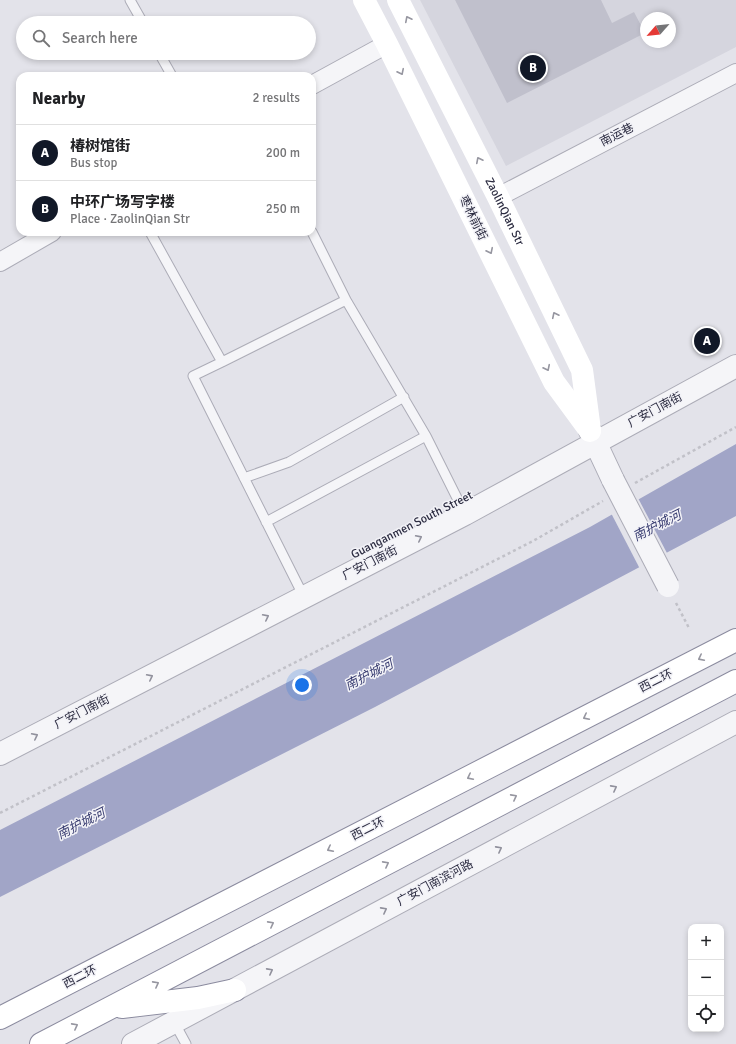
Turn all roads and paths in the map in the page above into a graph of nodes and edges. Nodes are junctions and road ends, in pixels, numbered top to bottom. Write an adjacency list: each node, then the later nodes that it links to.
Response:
1 (130, 0): 4 (lane)
2 (364, 0): 5 (main road, 枣林前街)
3 (398, 0): 10 (main road, ZaolinQian Str, one-way to 3)
4 (139, 16)
5 (388, 44): 9 (street); 22 (main road, 枣林前街, one-way to 22)
6 (163, 60): 7 (lane)
7 (170, 72)
8 (736, 73): 10 (street, 南运巷)
9 (316, 83)
10 (498, 197): 22 (main road, ZaolinQian Str, one-way to 10)
11 (45, 236): 14 (street)
12 (152, 236): 17 (lane)
13 (314, 236): 15 (lane)
14 (0, 262)
15 (346, 300): 17 (lane); 19 (lane)
16 (736, 350): 22 (street, Guanganmen South Street)
17 (222, 362): 23 (lane)
18 (736, 366): 22 (street, 广安门南街)
19 (404, 397): 21 (lane); 23 (lane)
20 (736, 427): 24 (path)
21 (426, 436): 25 (lane); 26 (lane)
22 (593, 436): 24 (street); 25 (street, Guanganmen South Street)
23 (244, 478): 26 (lane)
24 (618, 488): 27 (street, bridge); 35 (path)
25 (462, 508): 28 (street, Guanganmen South Street)
26 (266, 522): 28 (lane)
27 (668, 586): 29 (path)
28 (301, 591): 33 (street, Guanganmen South Street); 34 (street, 广安门南街, one-way to 28)
29 (689, 628)
30 (736, 640): 38 (main road, 西二环, one-way to 38)
31 (736, 681): 37 (main road, one-way to 31)
32 (736, 722): 36 (street, 广安门南滨河路, one-way to 32)
33 (0, 738)
34 (0, 754)
35 (0, 813)
36 (235, 990): 37 (main road); 39 (street, 广安门南滨河路)
37 (108, 1008): 40 (main road, one-way to 37)
38 (0, 1018)
39 (174, 1022): 41 (street, 广安门南滨河路); 42 (lane)
40 (41, 1044)
41 (133, 1044)
42 (186, 1044)

